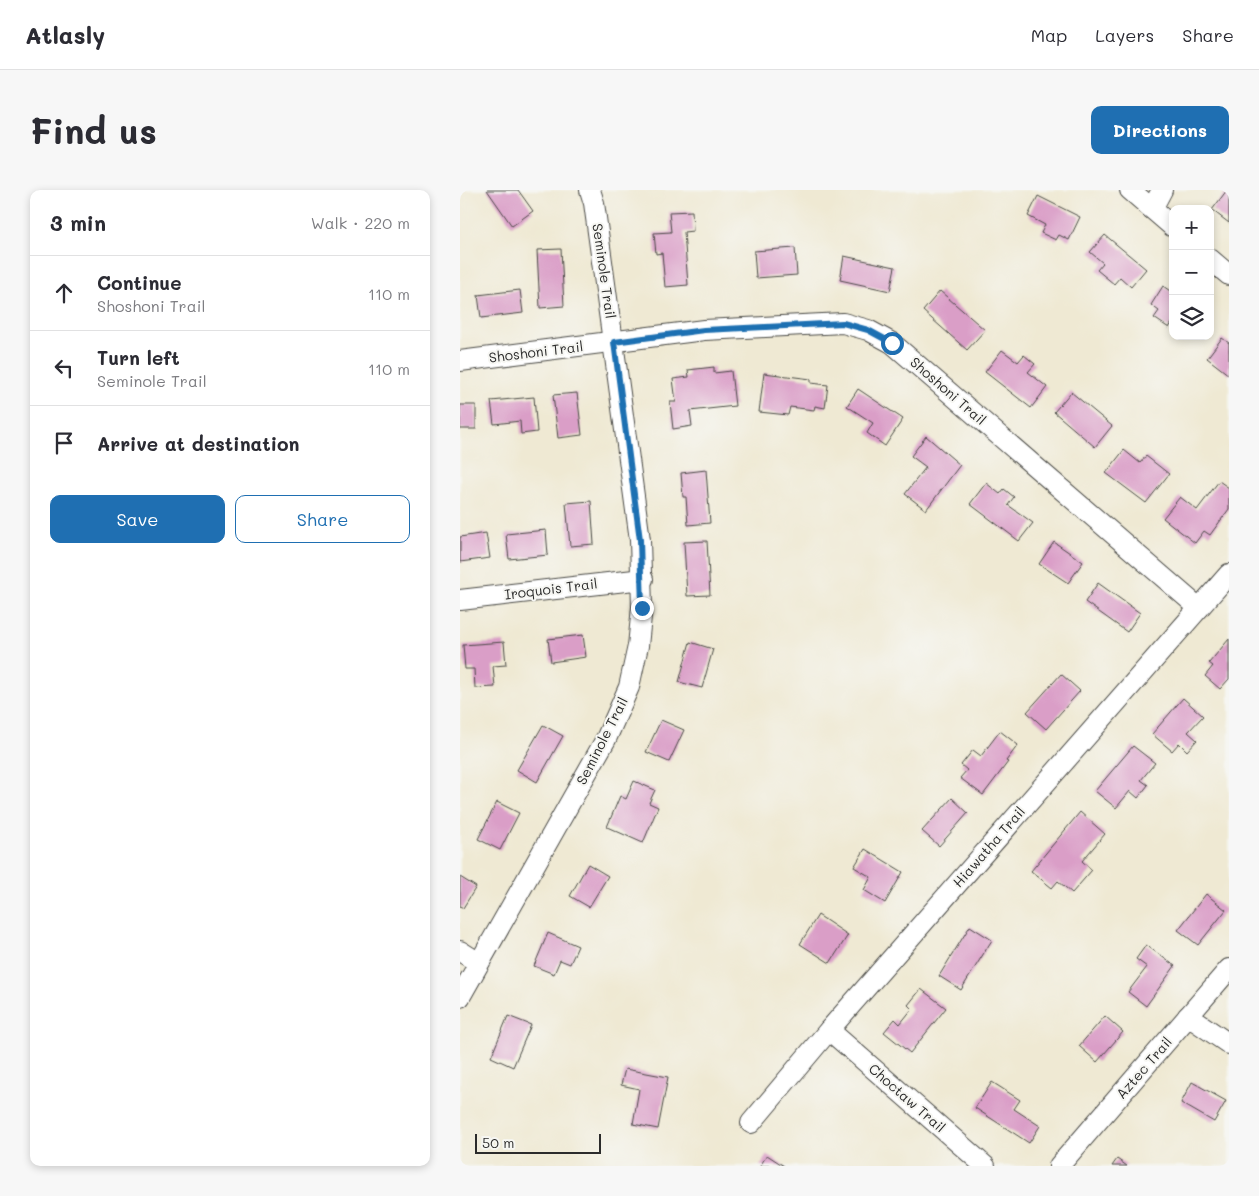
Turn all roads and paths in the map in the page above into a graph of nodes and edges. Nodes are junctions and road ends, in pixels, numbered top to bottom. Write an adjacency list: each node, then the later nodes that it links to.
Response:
1 (590, 190): 8 (street, Seminole Trail)
2 (1130, 190): 4 (street)
3 (1162, 190): 4 (street)
4 (1152, 209): 5 (street)
5 (1169, 224)
6 (1214, 262): 7 (street)
7 (1229, 275)
8 (614, 342): 9 (street, Shoshoni Trail); 11 (street, Seminole Trail); 13 (street, Shoshoni Trail)
9 (460, 362)
10 (1229, 574): 13 (street, Hiawatha Trail)
11 (643, 579): 12 (street, Iroquois Trail); 15 (street, Seminole Trail)
12 (460, 600)
13 (1199, 608): 19 (street, Hiawatha Trail)
14 (460, 951): 15 (street)
15 (479, 963): 17 (street, Seminole Trail)
16 (1229, 969): 18 (street, Aztec Trail)
17 (460, 997)
18 (1188, 1016): 20 (street); 23 (street, Aztec Trail)
19 (829, 1030): 21 (street, Hiawatha Trail); 22 (street, Choctaw Trail)
20 (1229, 1044)
21 (751, 1123)
22 (985, 1166)
23 (1059, 1166)

